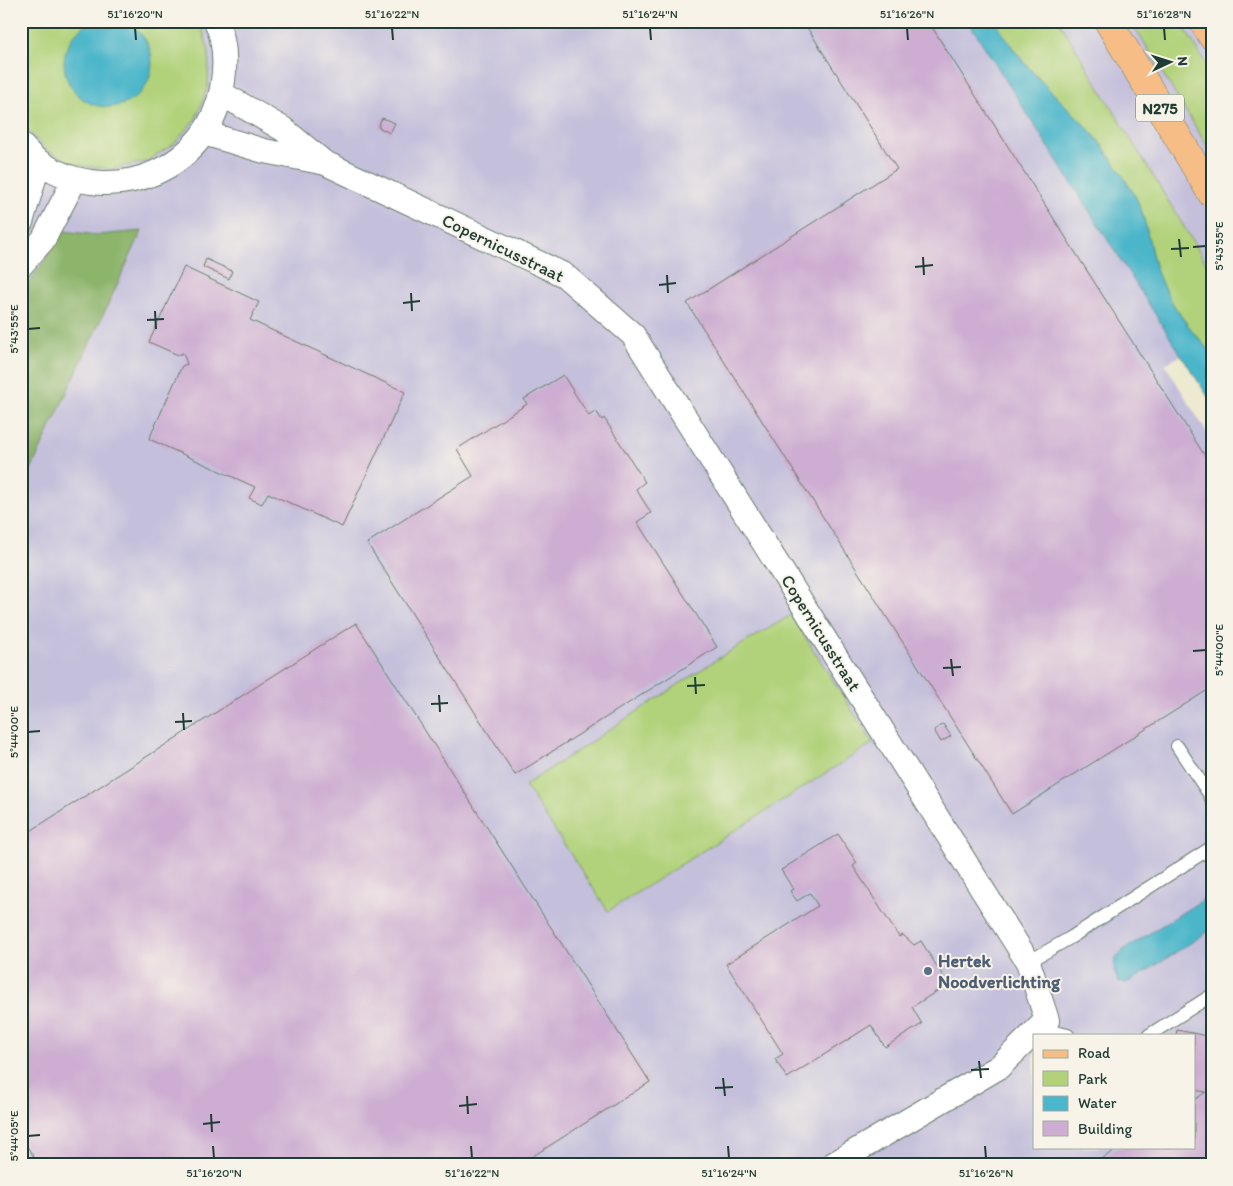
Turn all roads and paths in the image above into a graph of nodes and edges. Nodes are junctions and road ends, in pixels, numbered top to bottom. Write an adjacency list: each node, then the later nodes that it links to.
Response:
1 (216, 21): 5 (street)
2 (1108, 21): 11 (main road, N275)
3 (1202, 21): 4 (main road)
4 (1212, 36)
5 (222, 94): 6 (street); 9 (street, Copernicusstraat)
6 (204, 133): 9 (street, Copernicusstraat); 10 (street)
7 (21, 145): 8 (street)
8 (39, 162): 10 (street); 12 (street)
9 (323, 162): 17 (street, Copernicusstraat)
10 (75, 179): 13 (street)
11 (1212, 194)
12 (21, 222)
13 (21, 265)
14 (1177, 746): 15 (lane)
15 (1212, 801)
16 (1212, 847): 17 (lane)
17 (1028, 962): 19 (street, Copernicusstraat)
18 (1212, 995): 21 (lane)
19 (1039, 1028): 20 (lane); 22 (street)
20 (1064, 1034)
21 (1152, 1034)
22 (832, 1165)

